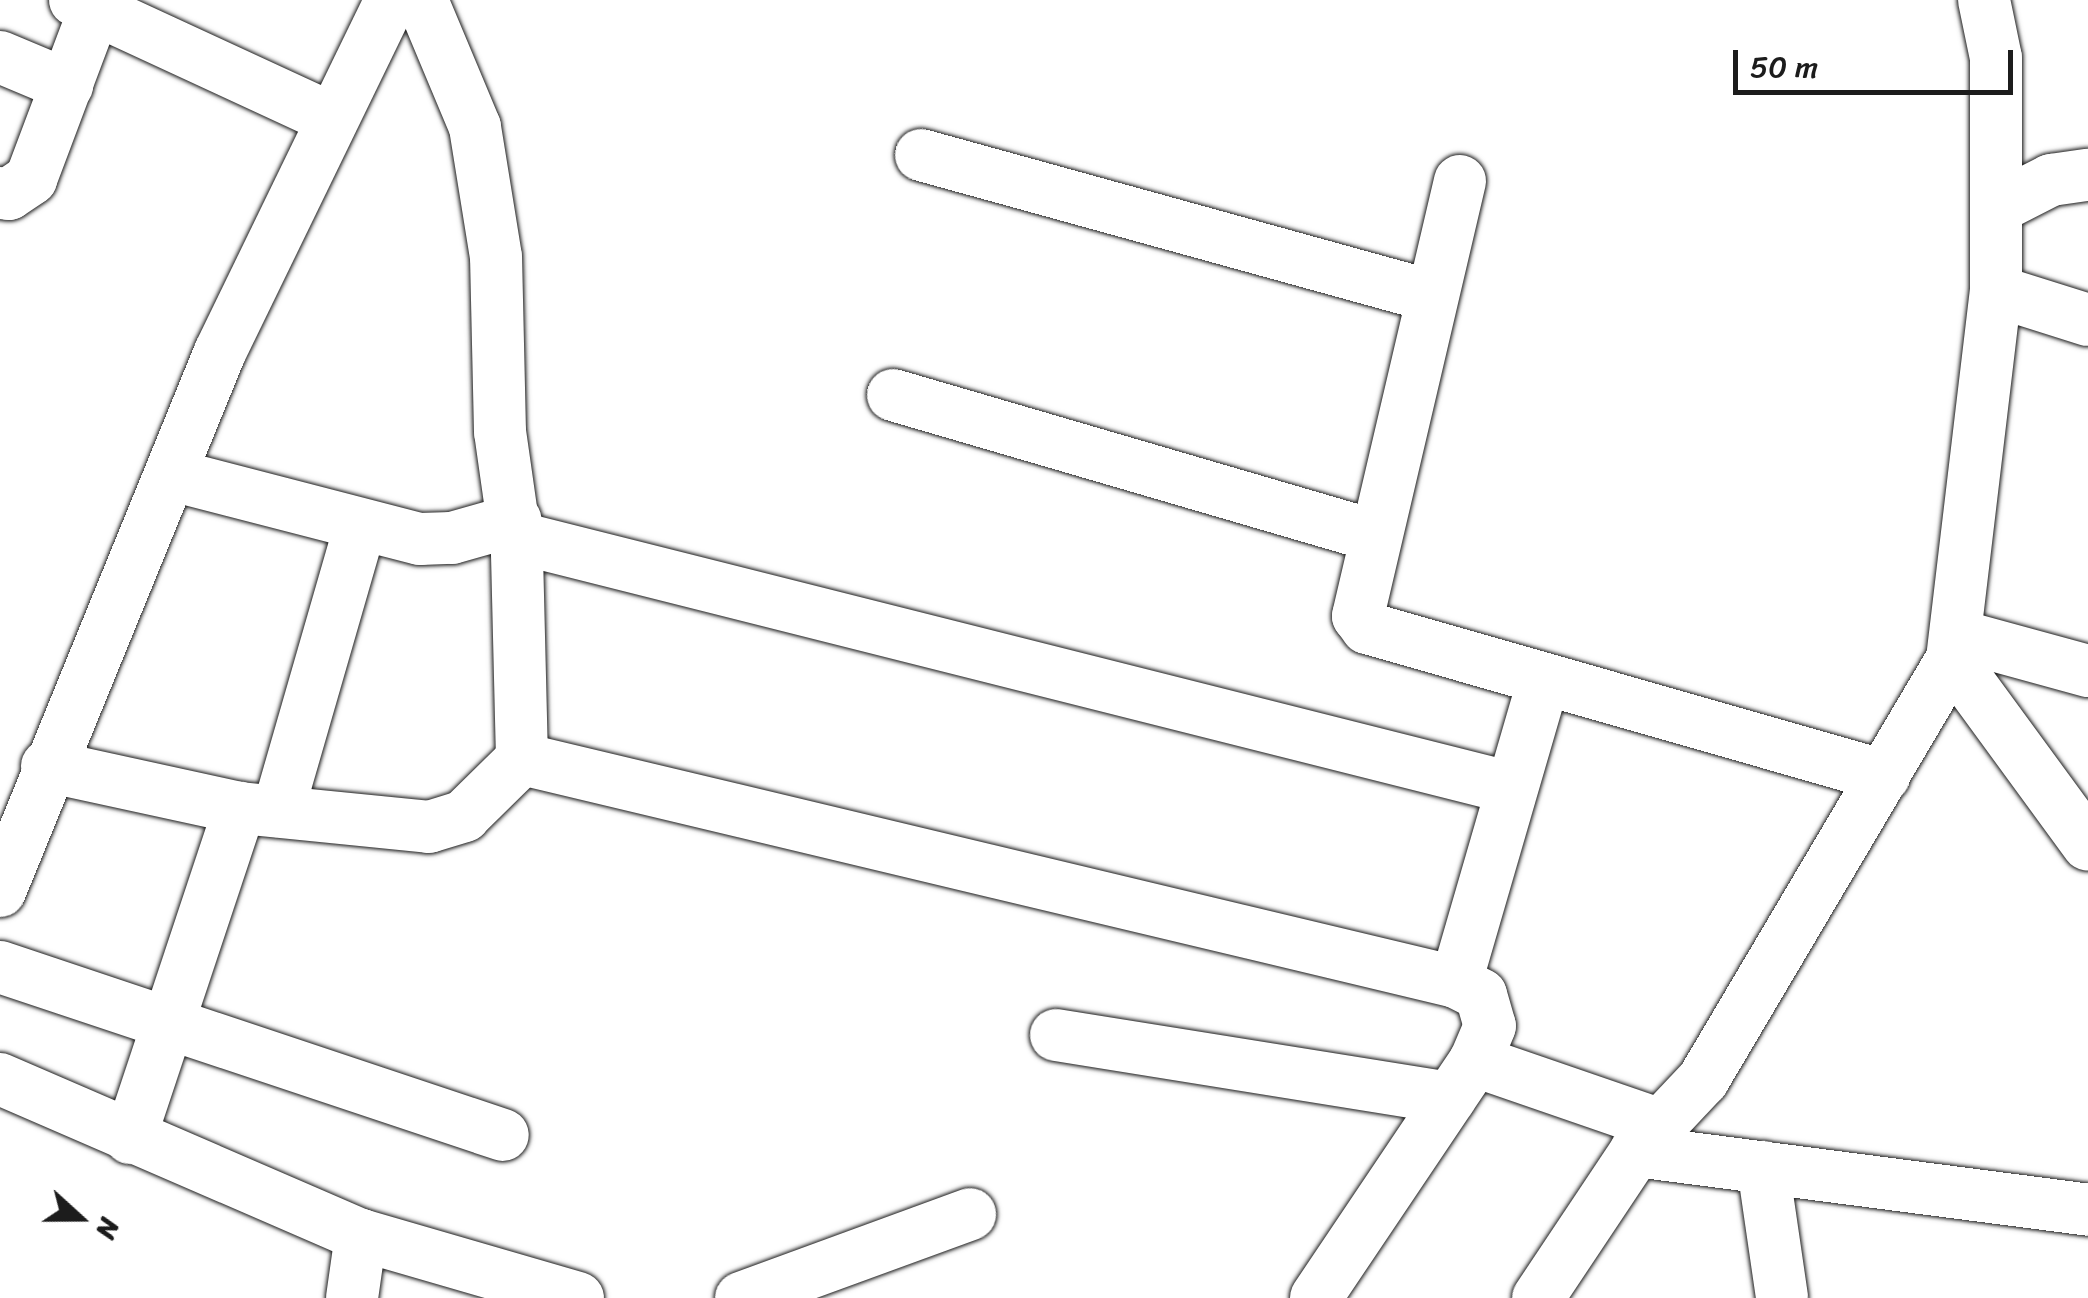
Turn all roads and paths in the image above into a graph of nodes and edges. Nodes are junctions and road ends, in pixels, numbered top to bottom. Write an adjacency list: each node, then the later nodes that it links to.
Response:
1 (390, 0): 7 (street)
2 (422, 0): 19 (street)
3 (1984, 0): 12 (street)
4 (85, 5): 6 (street); 7 (street)
5 (0, 57): 6 (street)
6 (67, 85): 11 (street)
7 (330, 118): 17 (street)
8 (921, 156): 14 (street)
9 (2088, 175): 12 (street)
10 (1460, 181): 14 (street)
11 (0, 193)
12 (1996, 208): 13 (street)
13 (1996, 291): 15 (street); 21 (street)
14 (1432, 296): 20 (street)
15 (2088, 320)
16 (894, 395): 20 (street)
17 (172, 476): 18 (street); 25 (street)
18 (360, 526): 19 (street); 28 (street)
19 (515, 528): 24 (street); 27 (street)
20 (1374, 535): 23 (street)
21 (1956, 648): 22 (street); 26 (street); 29 (street)
22 (2088, 671)
23 (1544, 680): 26 (street); 27 (street)
24 (522, 759): 28 (street); 32 (street)
25 (47, 766): 28 (street); 30 (street)
26 (1884, 776): 39 (street)
27 (1511, 788): 32 (street)
28 (259, 810): 33 (street)
29 (2088, 844)
30 (0, 891)
31 (0, 967): 33 (street)
32 (1456, 982): 36 (street)
33 (173, 1025): 37 (street); 38 (street)
34 (1056, 1035): 36 (street)
35 (0, 1079): 38 (street)
36 (1462, 1080): 39 (street); 47 (street)
37 (503, 1135)
38 (130, 1138): 43 (street)
39 (1648, 1138): 40 (street); 48 (street)
40 (1763, 1167): 41 (street); 49 (street)
41 (2088, 1210)
42 (970, 1214): 46 (street)
43 (361, 1235): 44 (street); 45 (street)
44 (352, 1298)
45 (578, 1298)
46 (741, 1298)
47 (1316, 1298)
48 (1538, 1298)
49 (1782, 1298)

